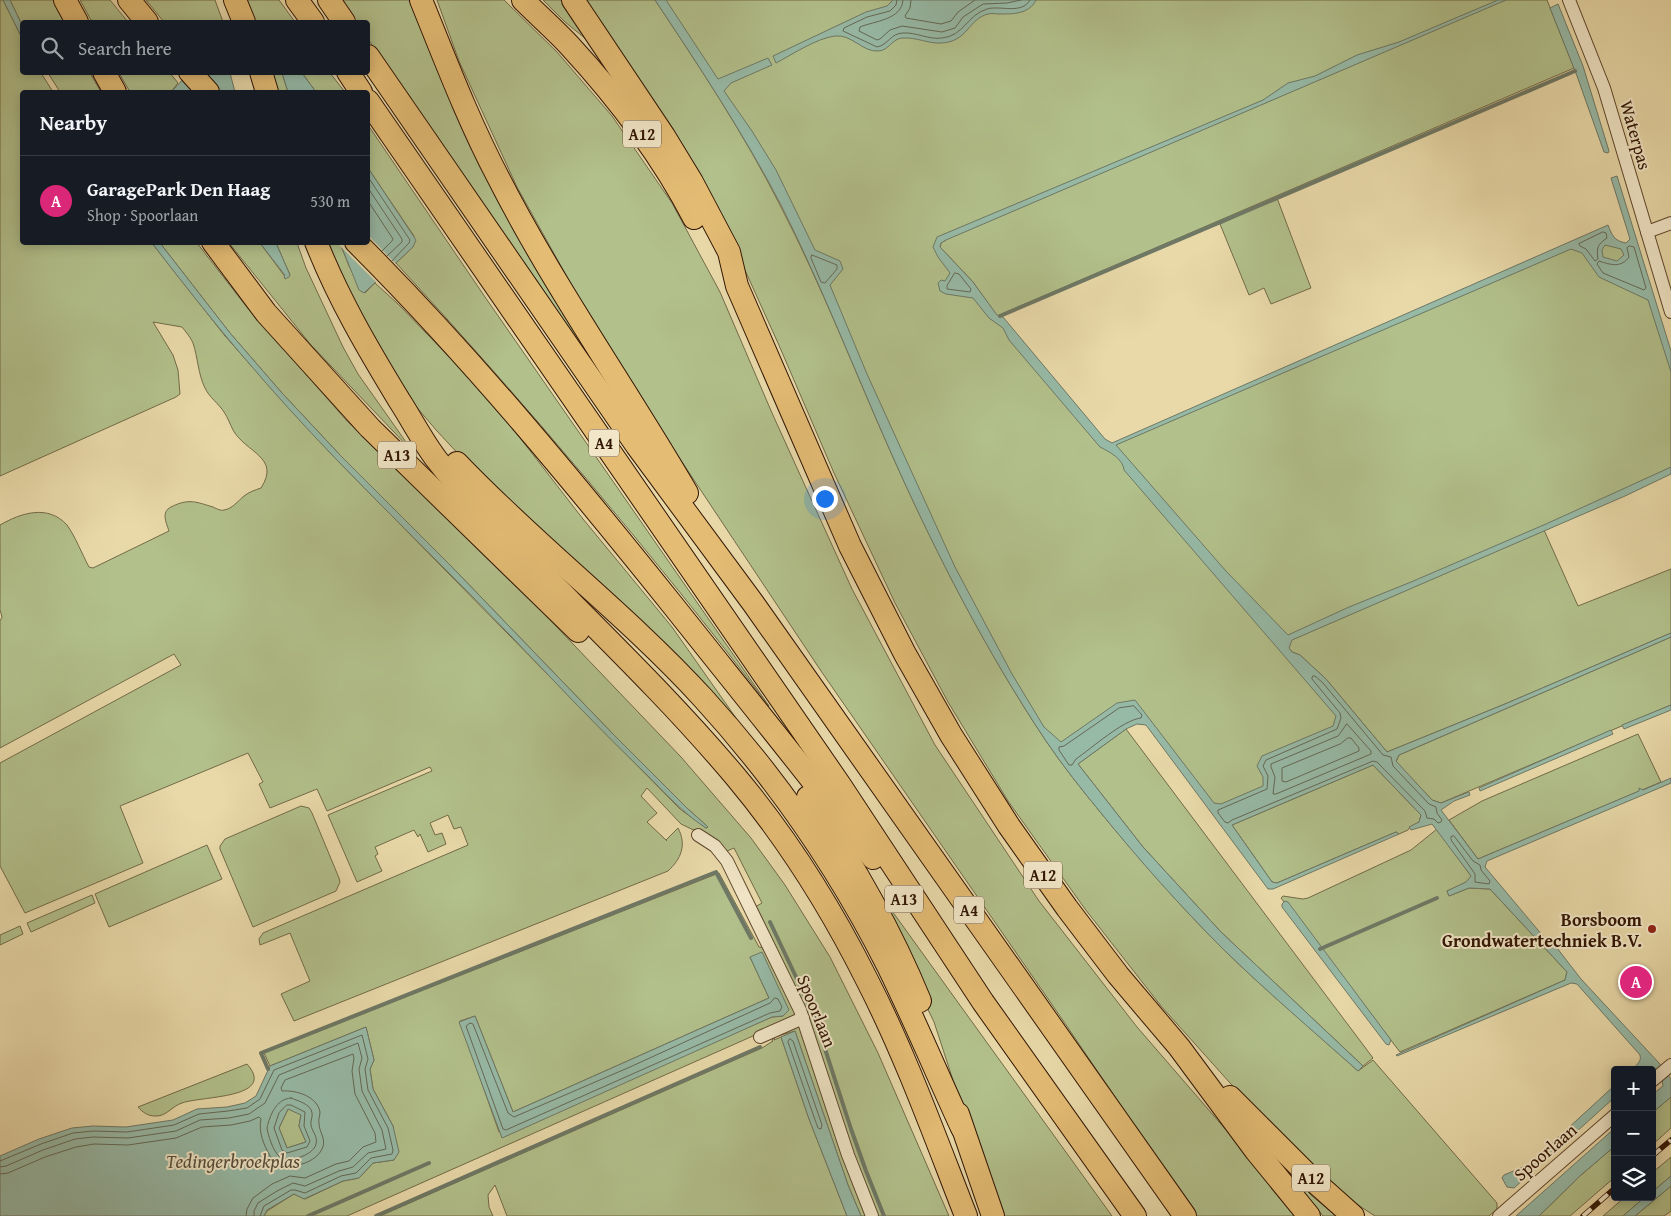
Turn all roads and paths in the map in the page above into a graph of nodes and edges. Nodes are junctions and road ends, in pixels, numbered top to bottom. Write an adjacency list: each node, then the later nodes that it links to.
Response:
1 (65, 0): 10 (highway)
2 (129, 0): 11 (highway)
3 (235, 0): 12 (highway)
4 (297, 0): 13 (highway)
5 (329, 0): 14 (highway)
6 (421, 0): 33 (highway)
7 (523, 0): 30 (highway, A12)
8 (573, 0): 30 (highway, A12)
9 (1569, 0): 26 (street, Waterpas)
10 (75, 20)
11 (145, 20)
12 (243, 20)
13 (312, 20)
14 (343, 20)
15 (370, 59): 33 (highway, A4)
16 (106, 75): 20 (highway)
17 (193, 75): 21 (highway)
18 (262, 75): 22 (highway)
19 (350, 75): 23 (highway)
20 (114, 90)
21 (206, 90)
22 (266, 90)
23 (360, 90)
24 (370, 104): 37 (highway, A4)
25 (1671, 223): 26 (street)
26 (1647, 232): 31 (street, Waterpas)
27 (215, 245): 35 (highway, A13)
28 (317, 245): 32 (highway)
29 (359, 245): 34 (highway, A13)
30 (737, 286): 40 (highway, A12)
31 (1671, 312)
32 (396, 395): 35 (highway); 44 (highway)
33 (753, 603): 49 (highway, A4)
34 (728, 675): 37 (highway, A13); 44 (highway)
35 (694, 730): 46 (highway)
36 (698, 835): 38 (street, Spoorlaan)
37 (983, 1002): 48 (highway, A4)
38 (803, 1018): 39 (street); 45 (street, Spoorlaan)
39 (760, 1037)
40 (1179, 1047): 50 (highway, A12); 51 (highway, A12)
41 (1671, 1065): 42 (street)
42 (1656, 1078)
43 (1611, 1118): 52 (street, Spoorlaan)
44 (962, 1128): 47 (highway)
45 (872, 1216)
46 (966, 1216)
47 (993, 1216)
48 (1135, 1216)
49 (1185, 1216)
50 (1309, 1216)
51 (1353, 1216)
52 (1499, 1216)

